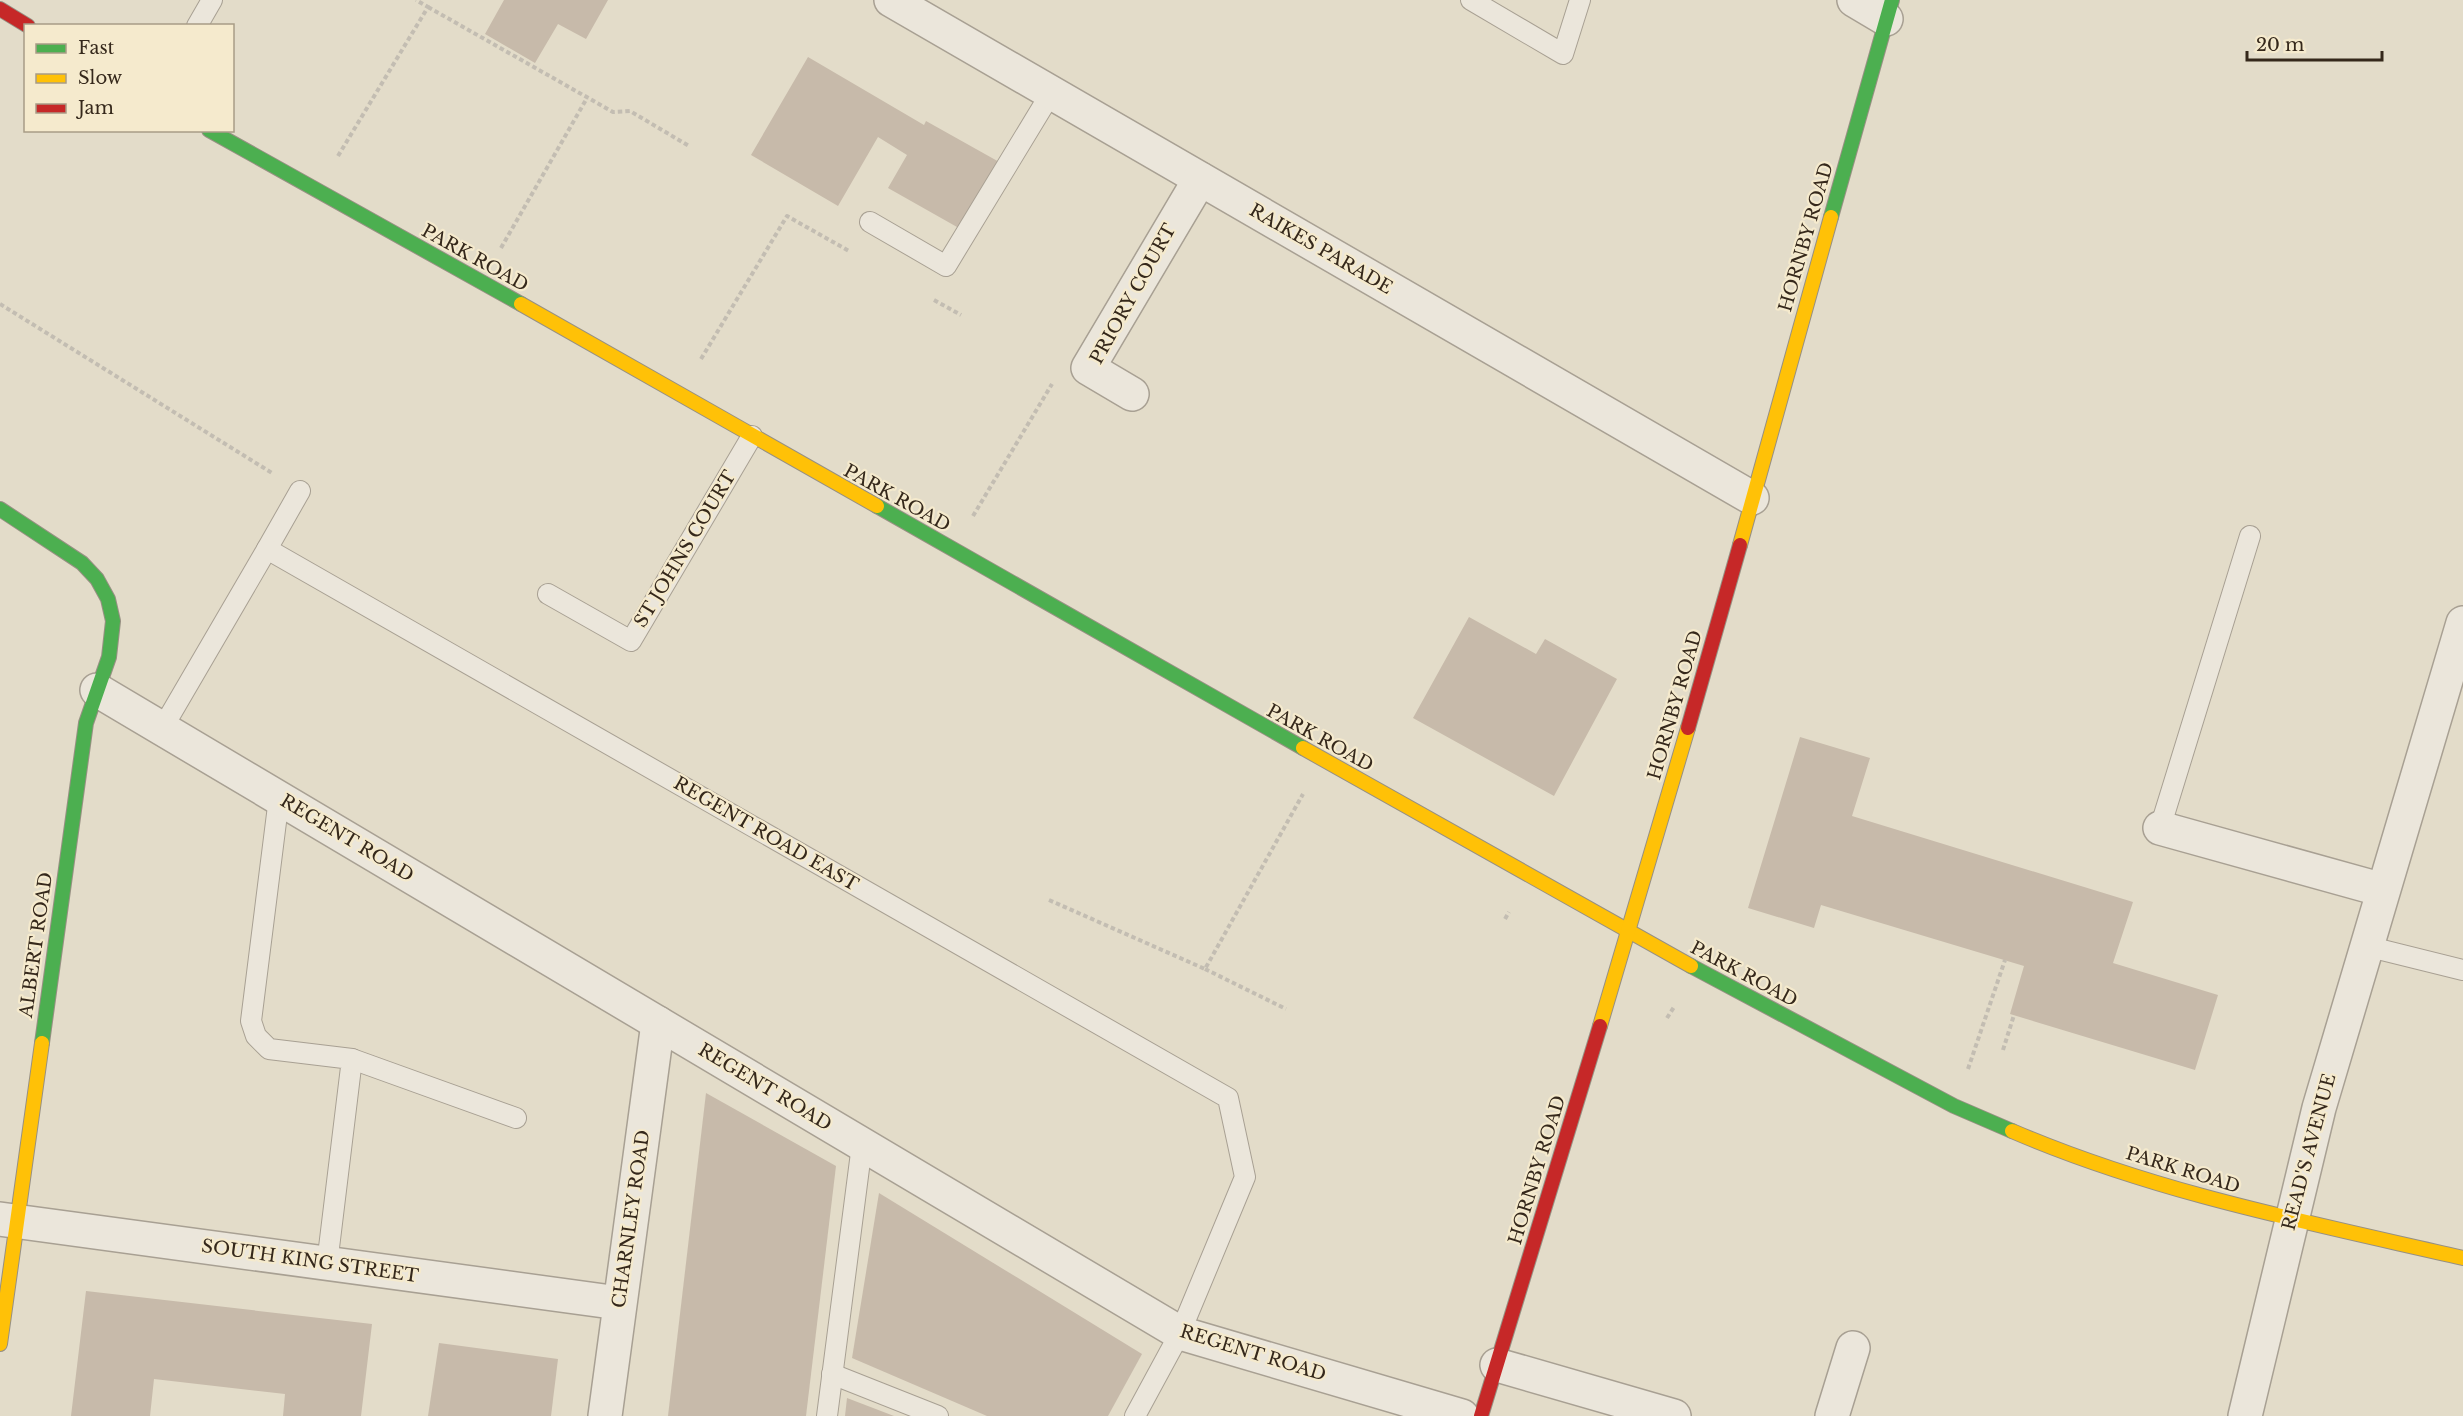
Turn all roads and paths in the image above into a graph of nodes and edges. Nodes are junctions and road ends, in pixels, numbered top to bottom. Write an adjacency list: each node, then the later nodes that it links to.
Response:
1 (212, 0): 11 (lane)
2 (416, 0): 7 (path)
3 (891, 0): 12 (street, RAIKES PARADE)
4 (1471, 0): 5 (lane)
5 (1580, 0)
6 (1854, 0): 9 (street)
7 (428, 7): 13 (path); 17 (path)
8 (0, 9): 10 (main road)
9 (1889, 10): 29 (main road, HORNBY ROAD)
10 (25, 24)
11 (198, 24)
12 (1052, 93): 16 (street, RAIKES PARADE); 18 (lane)
13 (587, 98): 15 (path); 20 (path)
14 (213, 132): 17 (main road, PARK ROAD)
15 (689, 146)
16 (1200, 179): 25 (street, PRIORY COURT); 29 (street, RAIKES PARADE)
17 (317, 191): 20 (main road, PARK ROAD)
18 (870, 222)
19 (858, 257): 26 (path)
20 (481, 281): 26 (main road, PARK ROAD)
21 (930, 297): 23 (path)
22 (0, 304): 28 (path)
23 (960, 315)
24 (1053, 383): 33 (path)
25 (1132, 394)
26 (679, 395): 27 (main road, PARK ROAD)
27 (752, 436): 33 (main road, PARK ROAD); 34 (lane, ST JOHNS COURT)
28 (300, 490): 32 (lane)
29 (1752, 498): 45 (main road, HORNBY ROAD)
30 (0, 509): 36 (main road, ALBERT ROAD)
31 (2250, 536): 40 (lane)
32 (267, 549): 37 (lane); 65 (lane, REGENT ROAD EAST)
33 (953, 550): 38 (main road, PARK ROAD)
34 (548, 594)
35 (2463, 623): 41 (street, READ'S AVENUE)
36 (97, 690): 37 (street, REGENT ROAD); 61 (main road, ALBERT ROAD)
37 (162, 729): 39 (street, REGENT ROAD)
38 (1322, 760): 45 (main road, PARK ROAD); 48 (path)
39 (279, 798): 54 (street, REGENT ROAD); 57 (lane)
40 (2160, 828): 41 (street)
41 (2383, 890): 46 (street, READ'S AVENUE)
42 (1049, 900): 48 (path)
43 (1509, 912): 44 (path)
44 (1505, 919)
45 (1629, 933): 60 (main road, PARK ROAD); 68 (main road, HORNBY ROAD)
46 (2366, 946): 49 (lane); 60 (street, READ'S AVENUE)
47 (2005, 960): 55 (path)
48 (1205, 969): 51 (path)
49 (2463, 970)
50 (1674, 1007): 53 (path)
51 (1286, 1009)
52 (2014, 1015): 56 (path)
53 (1667, 1018)
54 (658, 1023): 59 (street, REGENT ROAD); 64 (street, CHARNLEY ROAD)
55 (1980, 1038)
56 (2003, 1050)
57 (352, 1059): 58 (lane); 63 (lane)
58 (516, 1118)
59 (862, 1145): 65 (street, REGENT ROAD); 69 (lane)
60 (2290, 1219): 62 (main road, PARK ROAD); 78 (street, READ'S AVENUE)
61 (8, 1220): 63 (street, SOUTH KING STREET); 66 (main road, ALBERT ROAD)
62 (2463, 1258)
63 (327, 1264): 64 (street, SOUTH KING STREET)
64 (619, 1303): 70 (street, CHARNLEY ROAD)
65 (1180, 1333): 73 (lane, REGENT ROAD EAST); 74 (street, REGENT ROAD)
66 (0, 1344)
67 (1853, 1348): 77 (street)
68 (1497, 1365): 75 (main road, HORNBY ROAD); 76 (street)
69 (832, 1374): 71 (lane); 72 (lane)
70 (605, 1416)
71 (827, 1416)
72 (938, 1416)
73 (1136, 1416)
74 (1462, 1416)
75 (1481, 1416)
76 (1674, 1416)
77 (1832, 1416)
78 (2245, 1416)

